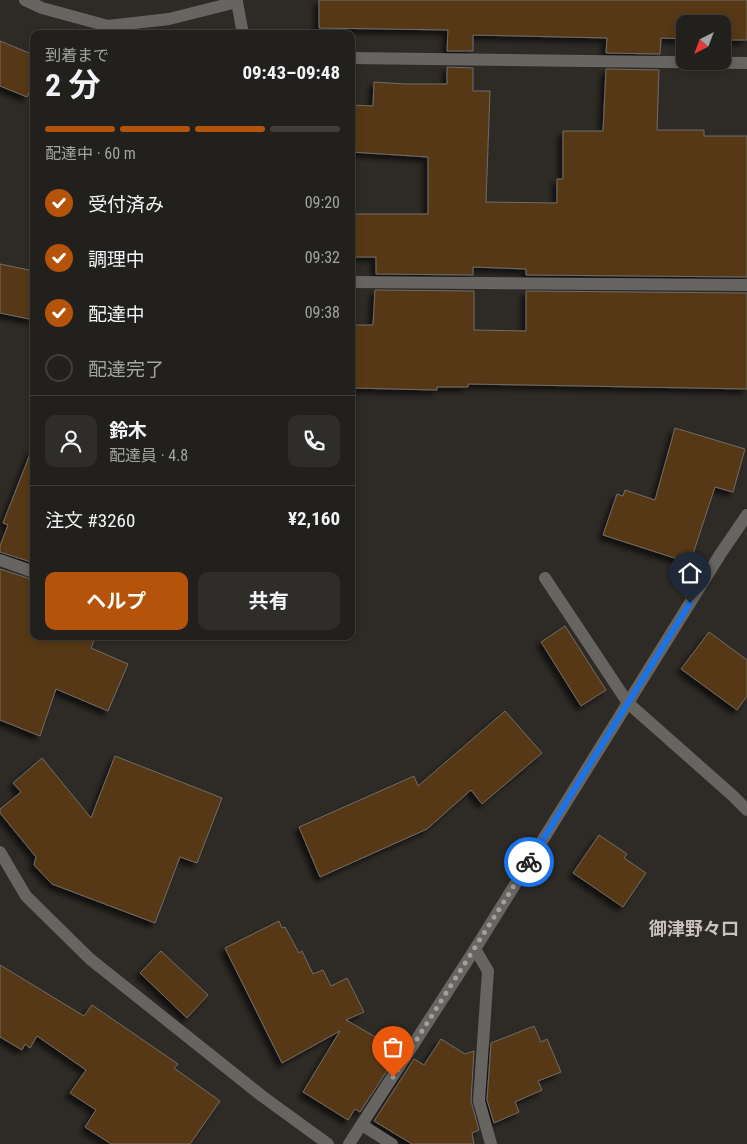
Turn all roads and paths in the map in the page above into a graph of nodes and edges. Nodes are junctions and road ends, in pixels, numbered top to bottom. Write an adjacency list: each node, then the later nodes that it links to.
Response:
1 (25, 0): 2 (street)
2 (237, 1): 3 (street)
3 (242, 30)
4 (355, 58): 5 (street)
5 (747, 63)
6 (355, 282): 7 (street)
7 (747, 285)
8 (747, 515): 12 (street)
9 (0, 560): 10 (street)
10 (30, 571)
11 (546, 578): 12 (street)
12 (628, 703): 13 (street); 15 (street)
13 (747, 810)
14 (0, 852): 17 (street)
15 (475, 949): 16 (street); 20 (street)
16 (362, 1125): 18 (street); 19 (street)
17 (328, 1144)
18 (349, 1144)
19 (392, 1144)
20 (491, 1144)

